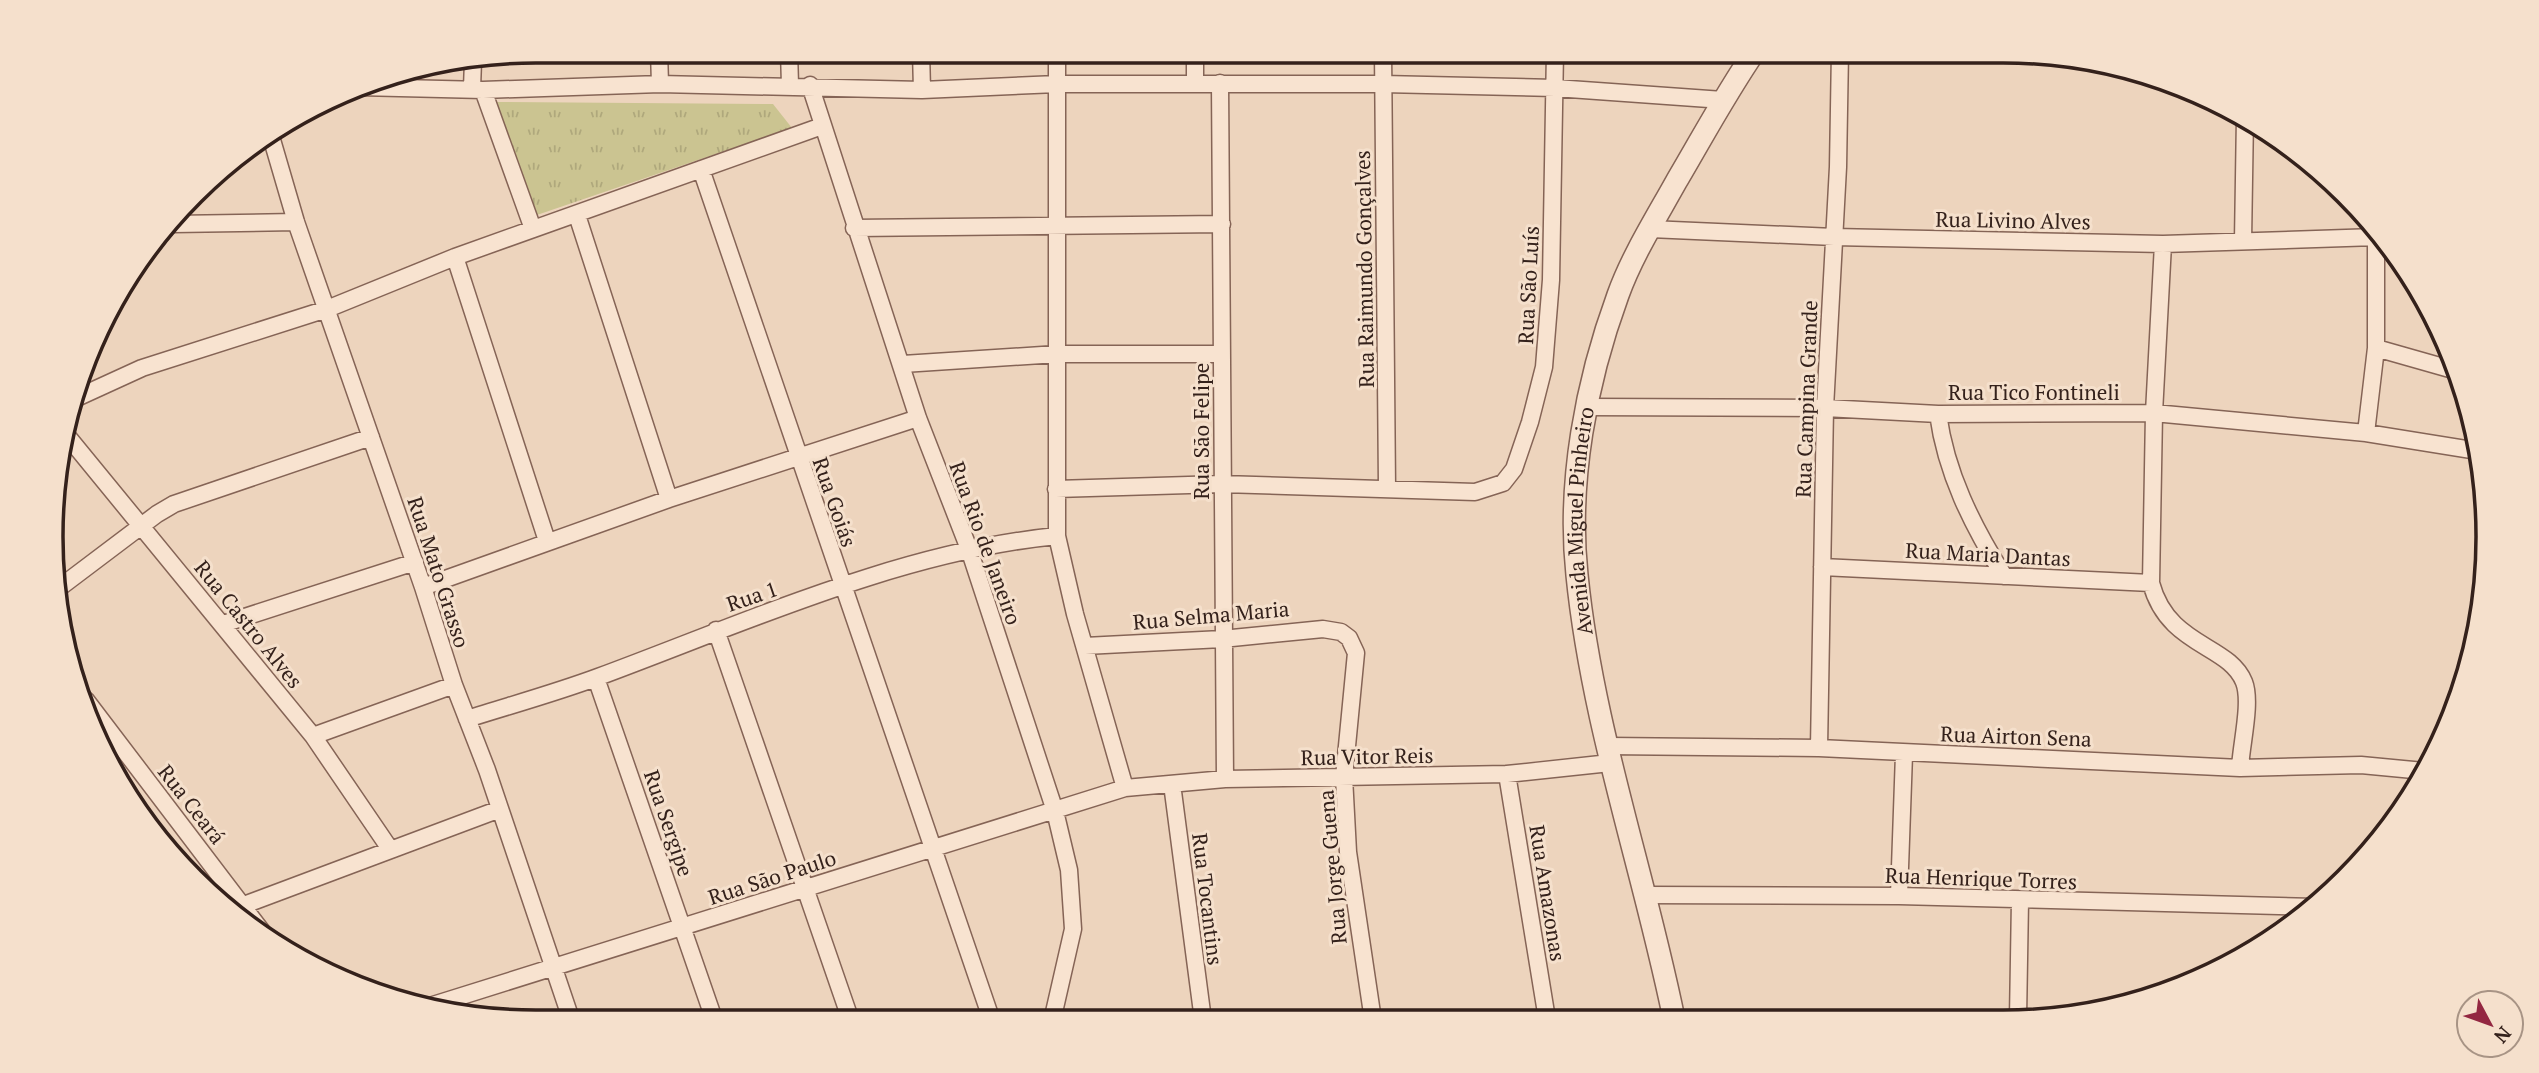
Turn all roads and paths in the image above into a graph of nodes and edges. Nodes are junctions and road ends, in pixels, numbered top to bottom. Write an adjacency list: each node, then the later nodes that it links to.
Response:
1 (659, 63): 13 (street)
2 (789, 63): 16 (street)
3 (921, 63): 21 (street)
4 (1057, 63): 14 (street)
5 (1195, 63): 11 (street)
6 (1383, 63): 15 (street, Rua Raimundo Gonçalves)
7 (1555, 63): 19 (street, Rua São Luís)
8 (1747, 63): 22 (street, Avenida Miguel Pinheiro)
9 (1840, 63): 36 (street, Rua Campina Grande)
10 (474, 67): 20 (street)
11 (1195, 83): 12 (street); 14 (street)
12 (1220, 83): 15 (street); 30 (street, Rua São Felipe)
13 (660, 84): 16 (street); 20 (street)
14 (1057, 84): 21 (street); 31 (street)
15 (1383, 84): 19 (street); 59 (street, Rua Raimundo Gonçalves)
16 (790, 85): 17 (street)
17 (810, 85): 21 (street); 23 (street, Rua Rio de Janeiro)
18 (386, 87): 20 (street)
19 (1555, 88): 22 (street); 59 (street, Rua São Luís)
20 (478, 89): 33 (street)
21 (922, 90)
22 (1723, 100): 34 (street, Avenida Miguel Pinheiro)
23 (822, 126): 26 (street); 32 (street, Rua Rio de Janeiro)
24 (2245, 130): 37 (street)
25 (273, 143): 28 (street, Rua Mato Grasso)
26 (701, 169): 27 (street); 57 (street, Rua Goiás)
27 (577, 215): 33 (street); 61 (street)
28 (296, 222): 29 (street); 41 (street, Rua Mato Grasso)
29 (181, 224)
30 (1222, 224): 31 (street); 44 (street, Rua São Felipe)
31 (1055, 225): 32 (street); 43 (street)
32 (855, 228): 45 (street, Rua Rio de Janeiro)
33 (533, 229): 40 (street)
34 (1650, 229): 36 (street, Rua Livino Alves); 48 (street, Avenida Miguel Pinheiro)
35 (2365, 233): 37 (street, Rua Livino Alves)
36 (1834, 237): 38 (street, Rua Livino Alves); 49 (street, Rua Campina Grande)
37 (2243, 241): 38 (street, Rua Livino Alves)
38 (2163, 244): 50 (street)
39 (2376, 246): 42 (street)
40 (455, 257): 41 (street); 64 (street)
41 (327, 309): 47 (street); 54 (street, Rua Mato Grasso)
42 (2376, 348): 46 (street); 53 (street)
43 (1057, 354): 44 (street); 45 (street); 60 (street)
44 (1222, 354): 58 (street, Rua São Felipe)
45 (903, 364): 52 (street, Rua Rio de Janeiro)
46 (2445, 368)
47 (85, 394)
48 (1587, 407): 49 (street, Rua Tico Fontineli); 85 (street, Avenida Miguel Pinheiro)
49 (1825, 408): 51 (street, Rua Tico Fontineli); 67 (street, Rua Campina Grande)
50 (2154, 413): 51 (street, Rua Tico Fontineli); 53 (street, Rua Tico Fontineli); 70 (street)
51 (1938, 414): 68 (street)
52 (918, 418): 57 (street); 65 (street, Rua Rio de Janeiro)
53 (2366, 433): 56 (street, Rua Tico Fontineli)
54 (371, 437): 62 (street); 66 (street, Rua Mato Grasso)
55 (73, 442): 62 (street, Rua Castro Alves)
56 (2468, 450)
57 (798, 458): 61 (street); 72 (street, Rua Goiás)
58 (1222, 484): 59 (street); 60 (street); 76 (street, Rua São Felipe)
59 (1387, 487)
60 (1056, 489): 63 (street)
61 (669, 499): 64 (street)
62 (144, 524): 69 (street); 73 (street, Rua Castro Alves)
63 (1057, 536): 65 (street, Rua 1); 77 (street)
64 (547, 541): 71 (street)
65 (969, 549): 72 (street, Rua 1); 94 (street, Rua Rio de Janeiro)
66 (415, 562): 71 (street, Rua Mato Grasso); 73 (street)
67 (1822, 567): 68 (street, Rua Maria Dantas); 83 (street, Rua Campina Grande)
68 (2004, 576): 70 (street, Rua Maria Dantas)
69 (66, 583)
70 (2151, 583): 86 (street)
71 (424, 587): 79 (street, Rua Mato Grasso)
72 (842, 587): 74 (street, Rua 1); 95 (street, Rua Goiás)
73 (223, 624): 82 (street, Rua Castro Alves)
74 (716, 630): 78 (street, Rua 1); 97 (street)
75 (1341, 632): 76 (street, Rua Selma Maria); 89 (street, Rua Jorge Guena)
76 (1222, 639): 77 (street, Rua Selma Maria); 90 (street, Rua São Felipe)
77 (1085, 646): 92 (street)
78 (596, 678): 81 (street, Rua 1); 104 (street, Rua Sergipe)
79 (454, 685): 81 (street, Rua Mato Grasso); 82 (street)
80 (98, 716): 101 (street, Rua Ceará)
81 (467, 719): 93 (street, Rua Mato Grasso)
82 (313, 736): 96 (street, Rua Castro Alves)
83 (1819, 748): 84 (street, Rua Airton Sena); 85 (street, Rua Airton Sena)
84 (1904, 754): 86 (street, Rua Airton Sena); 99 (street)
85 (1609, 755): 88 (street, Rua Vitor Reis); 98 (street, Avenida Miguel Pinheiro)
86 (2240, 768): 87 (street, Rua Airton Sena)
87 (2415, 770)
88 (1507, 774): 89 (street, Rua Vitor Reis); 115 (street, Rua Amazonas)
89 (1344, 777): 90 (street, Rua Vitor Reis); 114 (street, Rua Jorge Guena)
90 (1225, 779): 91 (street, Rua Vitor Reis)
91 (1172, 784): 92 (street, Rua Vitor Reis); 113 (street, Rua Tocantins)
92 (1125, 788): 94 (street, Rua São Paulo)
93 (500, 808): 96 (street); 105 (street, Rua Mato Grasso)
94 (1055, 811): 95 (street, Rua São Paulo); 112 (street, Rua Rio de Janeiro)
95 (933, 848): 97 (street, Rua São Paulo); 111 (street, Rua Goiás)
96 (390, 849): 101 (street)
97 (806, 888): 104 (street, Rua São Paulo); 110 (street)
98 (1646, 895): 99 (street, Rua Henrique Torres); 116 (street, Avenida Miguel Pinheiro)
99 (1899, 896): 100 (street, Rua Henrique Torres)
100 (2020, 900): 102 (street, Rua Henrique Torres); 107 (street)
101 (244, 905): 103 (street, Rua Ceará)
102 (2297, 907)
103 (250, 913)
104 (683, 927): 105 (street, Rua São Paulo); 109 (street, Rua Sergipe)
105 (553, 966): 106 (street, Rua São Paulo); 108 (street, Rua Mato Grasso)
106 (445, 1001)
107 (2018, 1009)
108 (568, 1010)
109 (711, 1010)
110 (847, 1010)
111 (988, 1010)
112 (1055, 1010)
113 (1202, 1010)
114 (1372, 1010)
115 (1545, 1010)
116 (1672, 1010)

